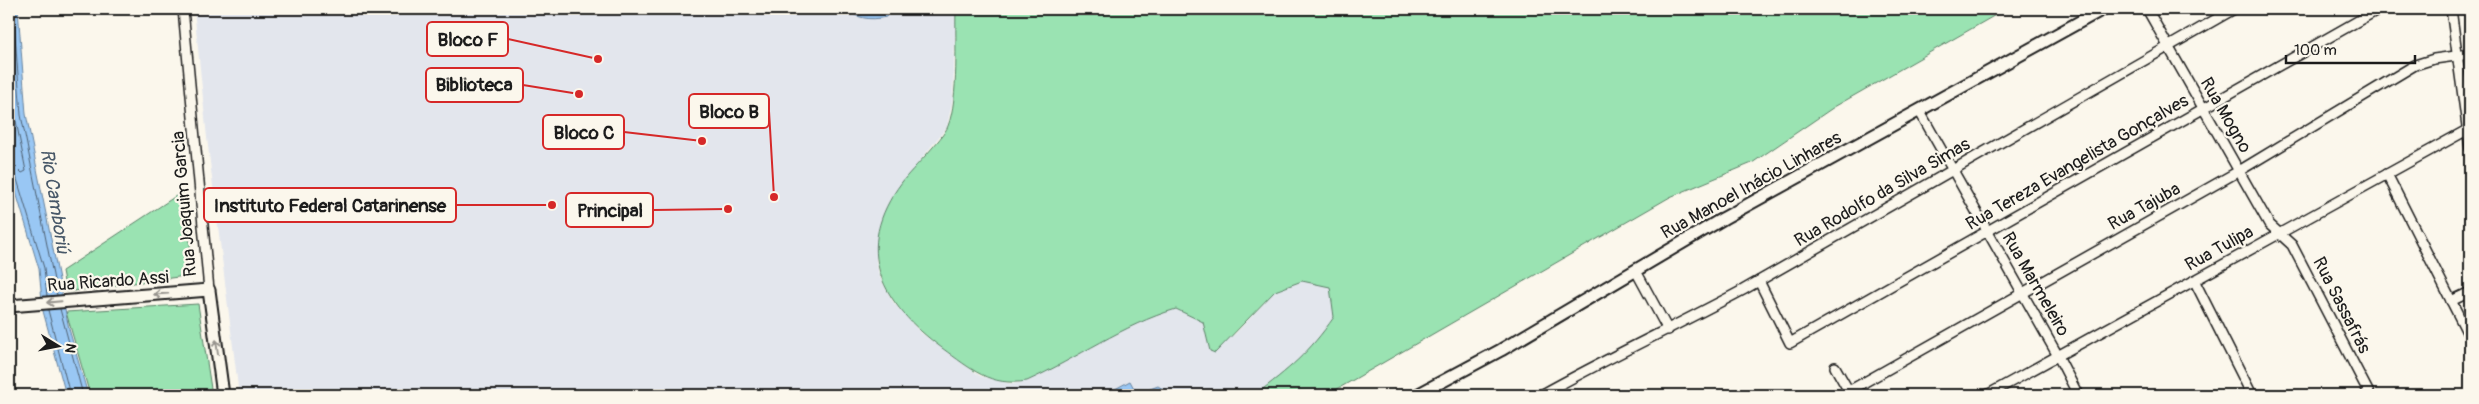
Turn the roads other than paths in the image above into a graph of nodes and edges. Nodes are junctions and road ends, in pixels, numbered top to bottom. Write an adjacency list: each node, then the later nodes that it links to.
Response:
1 (183, 9): 22 (street, Rua Joaquim Garcia)
2 (2103, 9): 11 (main road, Rua Manoel Inácio Linhares)
3 (2147, 9): 7 (street, Rua Mogno)
4 (2234, 9): 7 (street, Rua Rodolfo da Silva Simas)
5 (2379, 9): 10 (street, Rua Tereza Evangelista Gonçalves)
6 (2451, 9): 9 (street)
7 (2169, 48): 10 (street, Rua Mogno); 14 (street, Rua Rodolfo da Silva Simas)
8 (2470, 54): 9 (street, Rua Tajuba)
9 (2457, 55): 12 (street); 15 (street, Rua Tajuba)
10 (2204, 108): 15 (street, Rua Mogno); 17 (street, Rua Tereza Evangelista Gonçalves)
11 (1920, 112): 14 (street, Rua Marmeleiro); 19 (main road, Rua Manoel Inácio Linhares)
12 (2467, 130): 13 (street); 16 (street, Rua Tulipa)
13 (2470, 148)
14 (1953, 171): 17 (street, Rua Marmeleiro); 21 (street, Rua Rodolfo da Silva Simas)
15 (2239, 171): 18 (street, Rua Mogno); 24 (street, Rua Tajuba)
16 (2387, 174): 18 (street, Rua Tulipa); 25 (street)
17 (1987, 231): 21 (street, Rua Tereza Evangelista Gonçalves); 24 (street, Rua Marmeleiro)
18 (2280, 234): 20 (street, Rua Tulipa); 38 (street, Rua Sassafrás)
19 (1636, 271): 27 (street); 33 (main road, Rua Manoel Inácio Linhares)
20 (2194, 280): 29 (street, Rua Tulipa); 37 (street)
21 (1759, 281): 27 (street, Rua Rodolfo da Silva Simas)
22 (209, 290): 26 (main road, Rua Ricardo Assi, one-way to 26); 32 (main road, Rua Joaquim Garcia, one-way to 22)
23 (2470, 292): 25 (street)
24 (2022, 293): 29 (street, Rua Marmeleiro); 31 (street, Rua Tajuba)
25 (2451, 301): 28 (street)
26 (9, 306)
27 (1668, 330): 34 (street, Rua Rodolfo da Silva Simas)
28 (2470, 338)
29 (2058, 356): 35 (street, Rua Tulipa); 36 (street, Rua Marmeleiro)
30 (1836, 367): 31 (street)
31 (1850, 393)
32 (223, 395)
33 (1417, 395)
34 (1541, 395)
35 (1989, 395)
36 (2078, 395)
37 (2252, 395)
38 (2370, 395)

